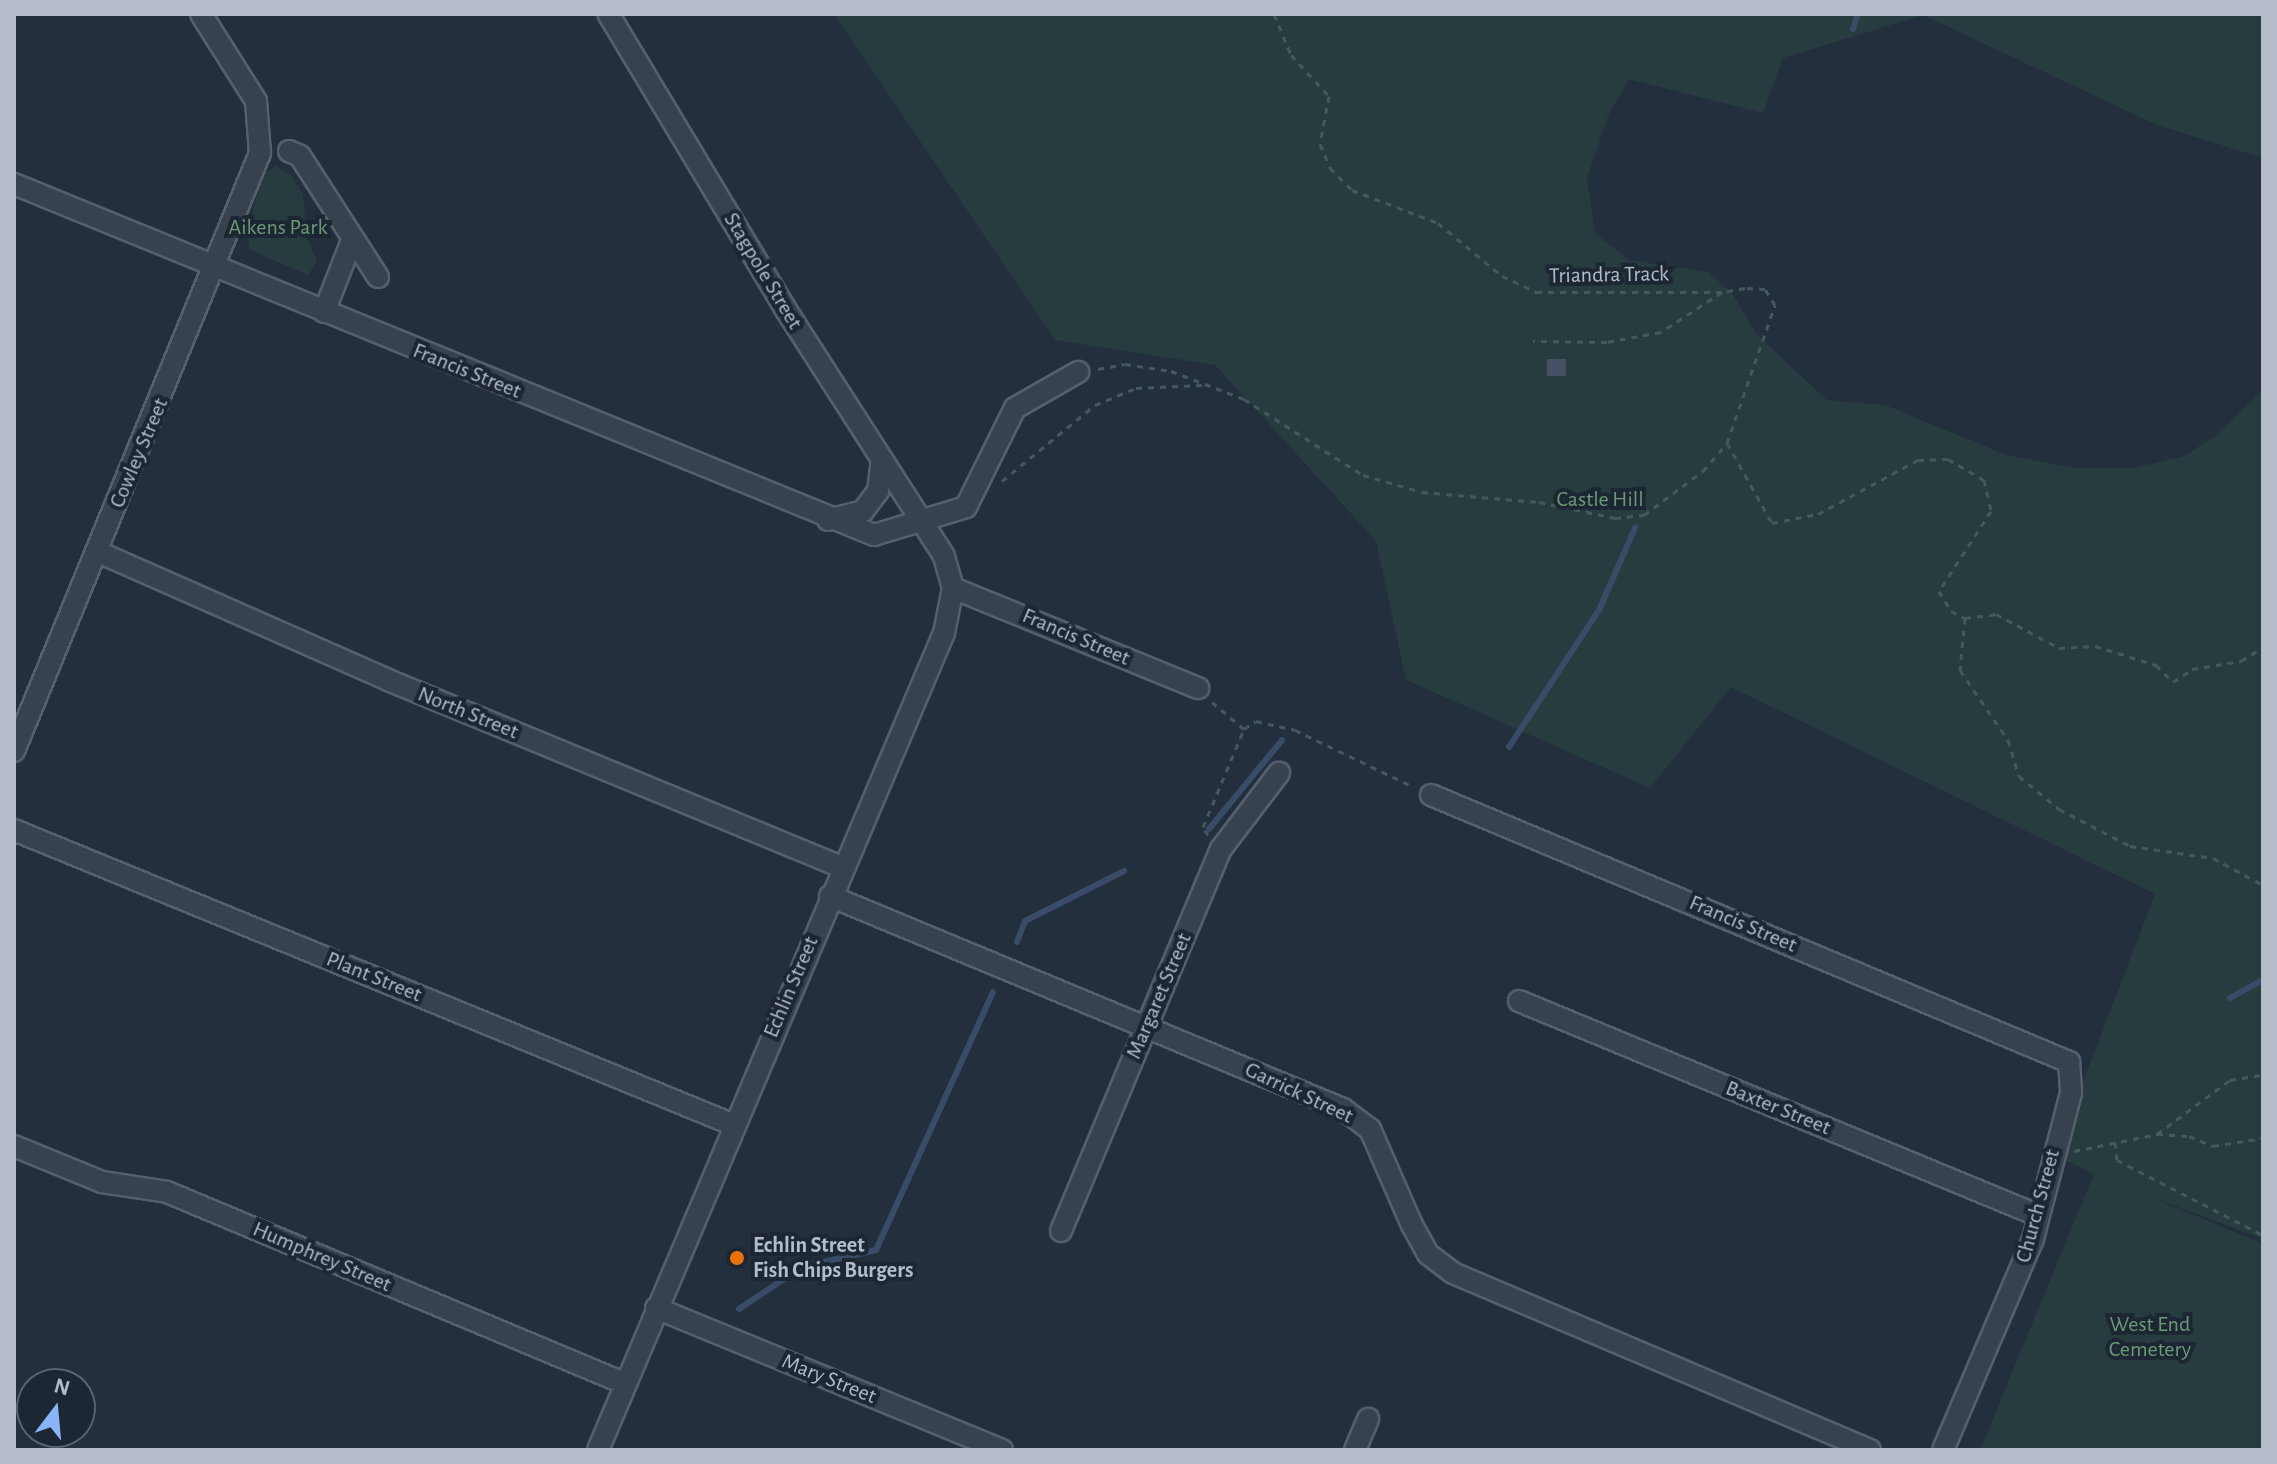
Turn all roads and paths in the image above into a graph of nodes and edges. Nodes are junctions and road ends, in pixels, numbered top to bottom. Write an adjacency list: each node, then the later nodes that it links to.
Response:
1 (201, 14): 7 (street, Cowley Street)
2 (608, 14): 15 (street, Stagpole Street)
3 (1274, 14): 9 (path, Triandra Track)
4 (289, 151): 6 (street)
5 (14, 184): 7 (street, Francis Street)
6 (353, 238): 8 (street); 10 (street)
7 (216, 268): 10 (street, Francis Street); 19 (street, Cowley Street)
8 (378, 277)
9 (1722, 292): 11 (path); 14 (path)
10 (324, 312): 17 (street, Francis Street)
11 (1533, 341)
12 (1078, 372): 13 (path); 16 (street)
13 (1206, 385): 14 (path); 16 (path)
14 (1727, 443): 21 (path)
15 (882, 459): 17 (street); 18 (street, Stagpole Street)
16 (974, 498): 18 (street, Francis Street)
17 (828, 520): 18 (street, Francis Street)
18 (924, 525): 20 (street, Echlin Street)
19 (98, 552): 25 (street, Cowley Street); 30 (street, North Street)
20 (953, 588): 23 (street, Francis Street); 30 (street, Echlin Street)
21 (1965, 618): 22 (path); 31 (path)
22 (2263, 647)
23 (1198, 688): 24 (path)
24 (1244, 729): 27 (path); 29 (path)
25 (14, 751)
26 (1279, 773): 29 (street, Margaret Street)
27 (1431, 795): 35 (street, Francis Street)
28 (14, 830): 37 (street, Plant Street)
29 (1221, 849): 34 (street, Margaret Street)
30 (842, 867): 32 (street, Echlin Street)
31 (2263, 885)
32 (830, 896): 34 (street, Garrick Street); 37 (street, Echlin Street)
33 (1519, 1001): 43 (street, Baxter Street)
34 (1147, 1026): 44 (street, Margaret Street); 52 (street, Garrick Street)
35 (2055, 1054): 42 (street, Church Street)
36 (2263, 1075): 38 (path)
37 (734, 1125): 46 (street, Echlin Street)
38 (2157, 1134): 39 (path); 40 (path)
39 (2263, 1138)
40 (2115, 1142): 42 (path); 45 (path)
41 (14, 1146): 47 (street, Humphrey Street)
42 (2055, 1155): 43 (street, Church Street)
43 (2037, 1215): 53 (street, Church Street)
44 (1061, 1231)
45 (2263, 1235)
46 (656, 1308): 47 (street, Echlin Street); 50 (street, Mary Street)
47 (625, 1384): 49 (street, Echlin Street)
48 (1368, 1419): 51 (street)
49 (598, 1450)
50 (1002, 1450)
51 (1355, 1450)
52 (1870, 1450)
53 (1943, 1450)

